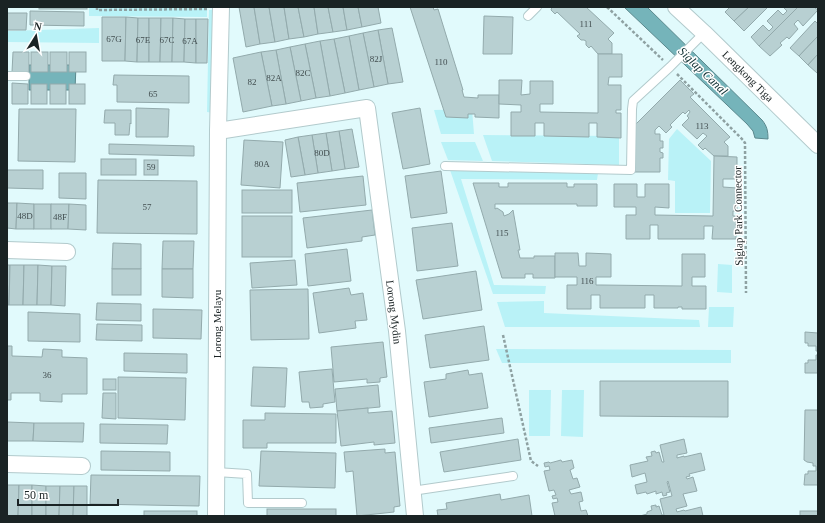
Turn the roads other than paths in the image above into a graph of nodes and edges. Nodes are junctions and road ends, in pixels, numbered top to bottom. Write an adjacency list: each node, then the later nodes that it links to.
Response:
1 (537, 7): 4 (lane)
2 (676, 7): 5 (street, Lengkong Tiga)
3 (218, 8): 8 (street, Lorong Melayu)
4 (528, 16)
5 (704, 33): 9 (street, Lengkong Tiga); 10 (lane)
6 (7, 76): 7 (lane)
7 (26, 76)
8 (218, 131): 15 (street, Lorong Melayu); 17 (street, Lorong Mydin)
9 (818, 145)
10 (445, 166)
11 (7, 250): 12 (street)
12 (67, 252)
13 (7, 464): 14 (street)
14 (82, 466)
15 (216, 472): 18 (lane); 19 (street, Lorong Melayu)
16 (513, 476): 17 (lane)
17 (412, 491): 20 (street, Lorong Mydin)
18 (302, 504)
19 (216, 516)
20 (415, 516)

